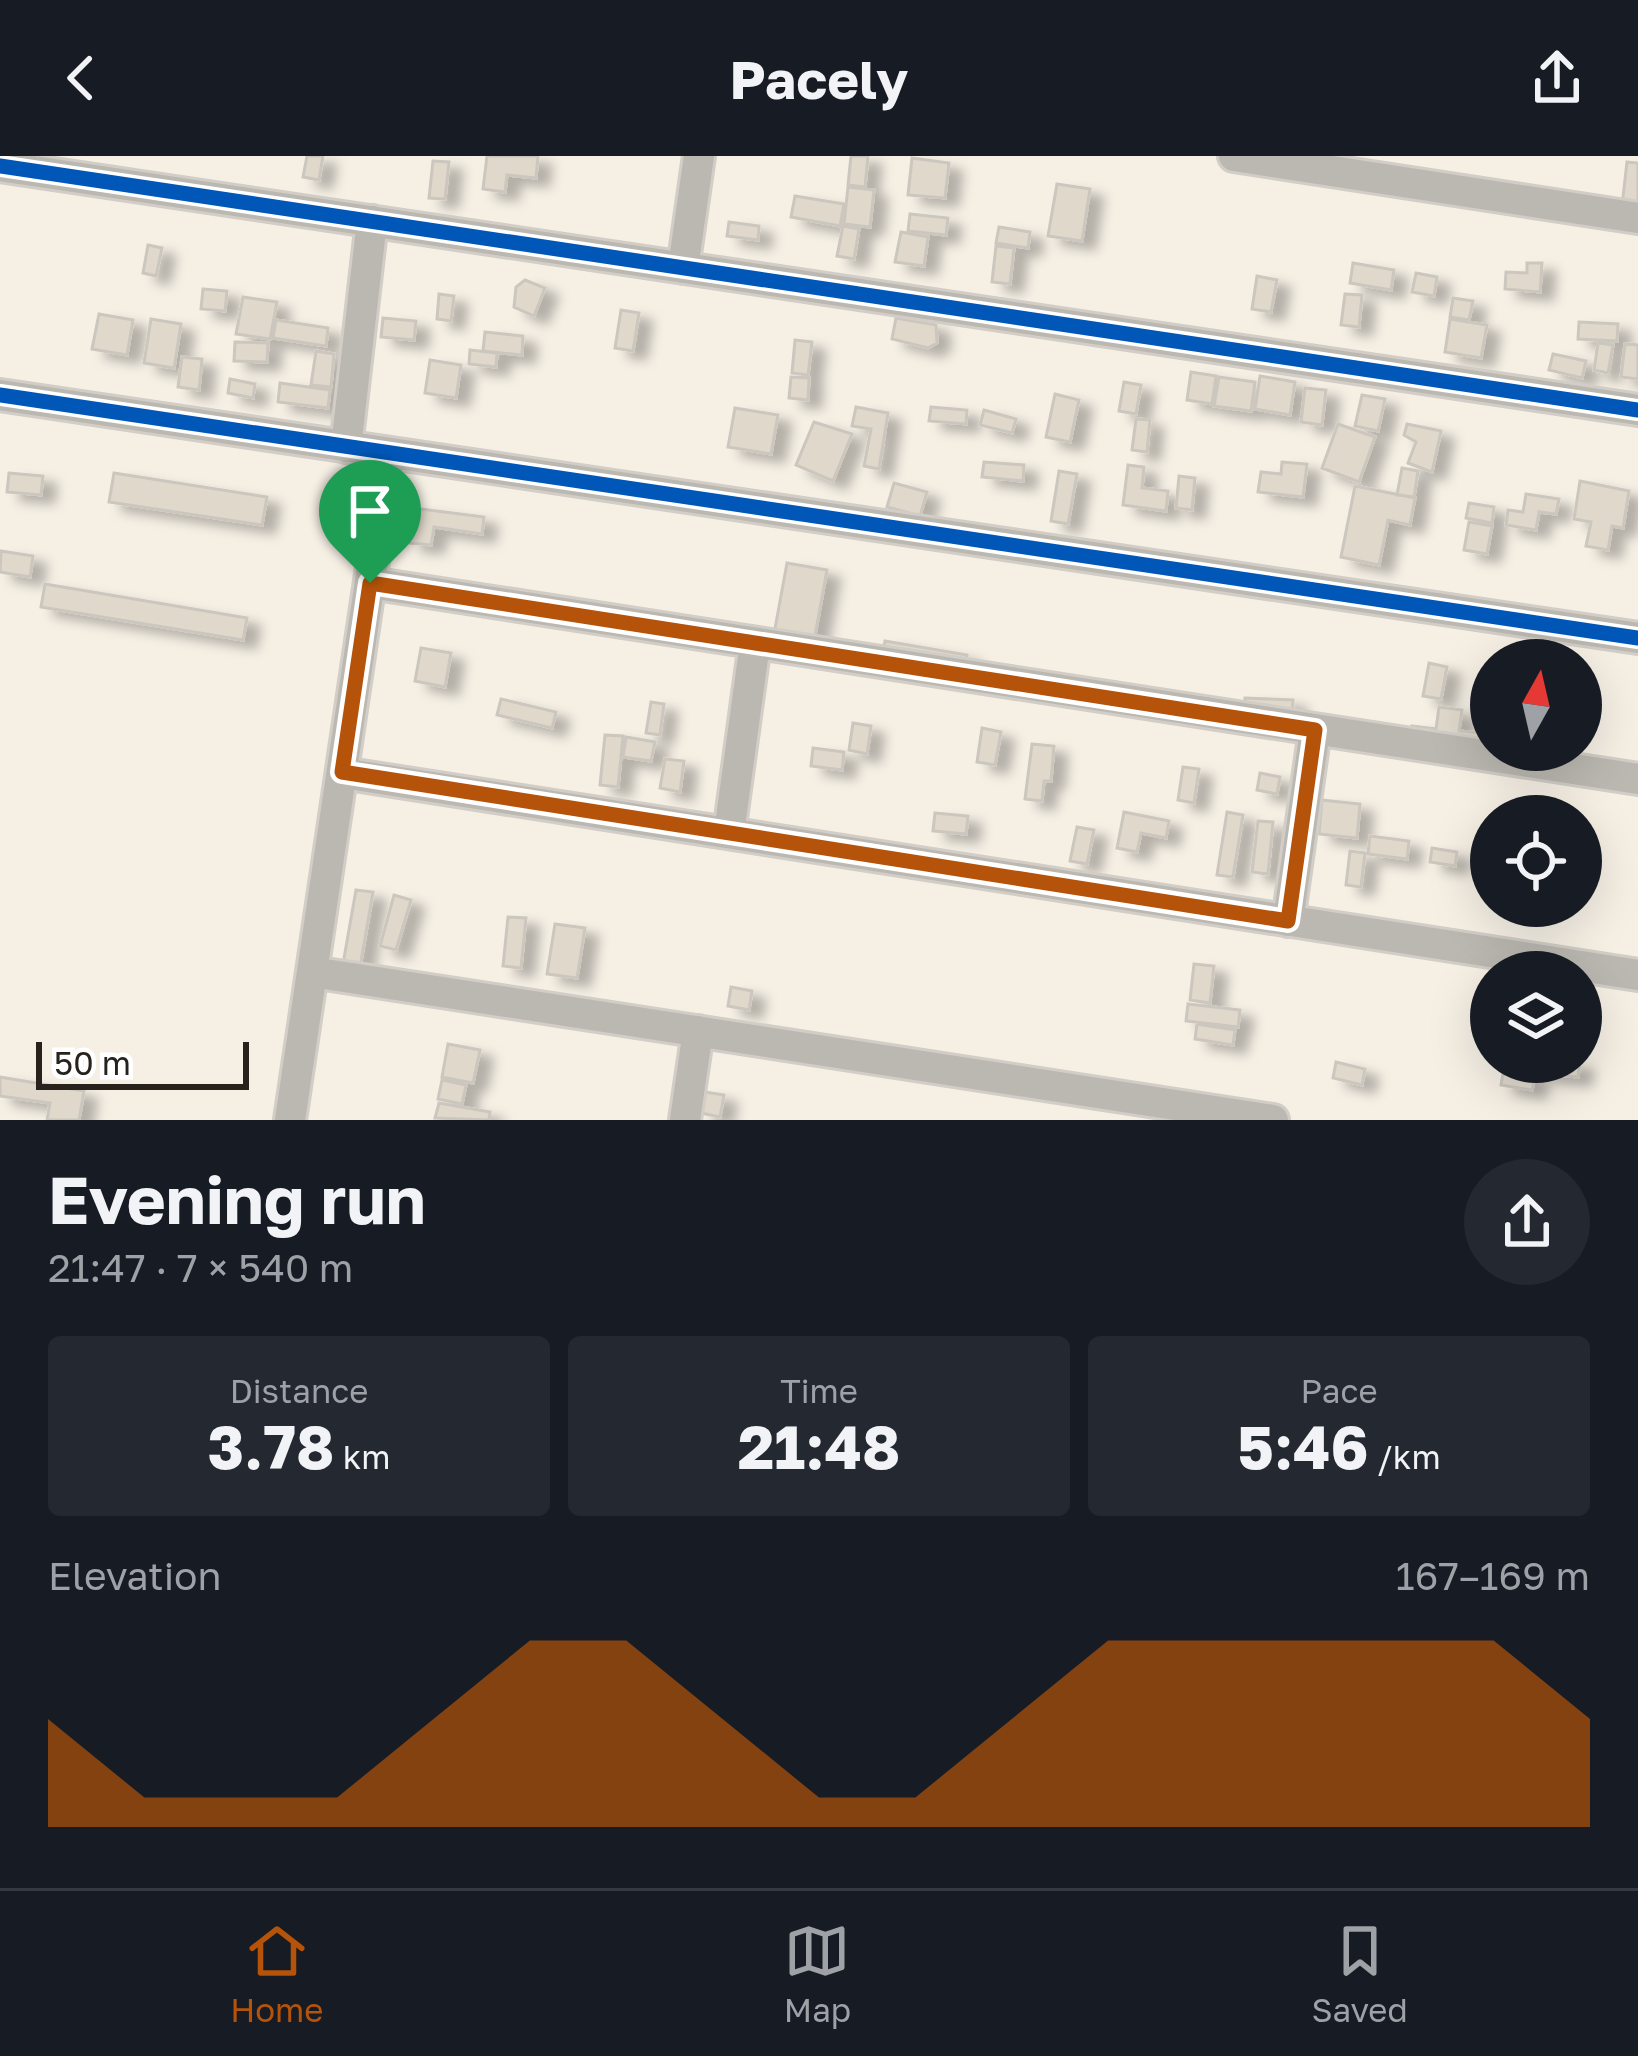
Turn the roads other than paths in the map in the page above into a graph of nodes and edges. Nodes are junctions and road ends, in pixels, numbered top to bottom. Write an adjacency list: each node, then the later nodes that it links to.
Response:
1 (699, 156): 6 (street)
2 (1234, 156): 4 (street)
3 (0, 166): 5 (street)
4 (1638, 218)
5 (372, 221): 6 (street); 9 (street)
6 (683, 268): 8 (street)
7 (0, 395): 9 (street)
8 (1638, 410)
9 (346, 447): 10 (street)
10 (389, 453): 11 (street); 12 (street)
11 (370, 583): 13 (street); 15 (street)
12 (1638, 638)
13 (755, 643): 14 (street); 17 (street)
14 (1315, 730): 16 (street); 18 (street)
15 (342, 772): 17 (street); 19 (street)
16 (1638, 779)
17 (729, 833): 18 (street)
18 (1288, 921): 20 (street)
19 (312, 972): 21 (street); 22 (street)
20 (1638, 975)
21 (698, 1031): 23 (street); 24 (street)
22 (290, 1120)
23 (686, 1120)
24 (1273, 1120)

